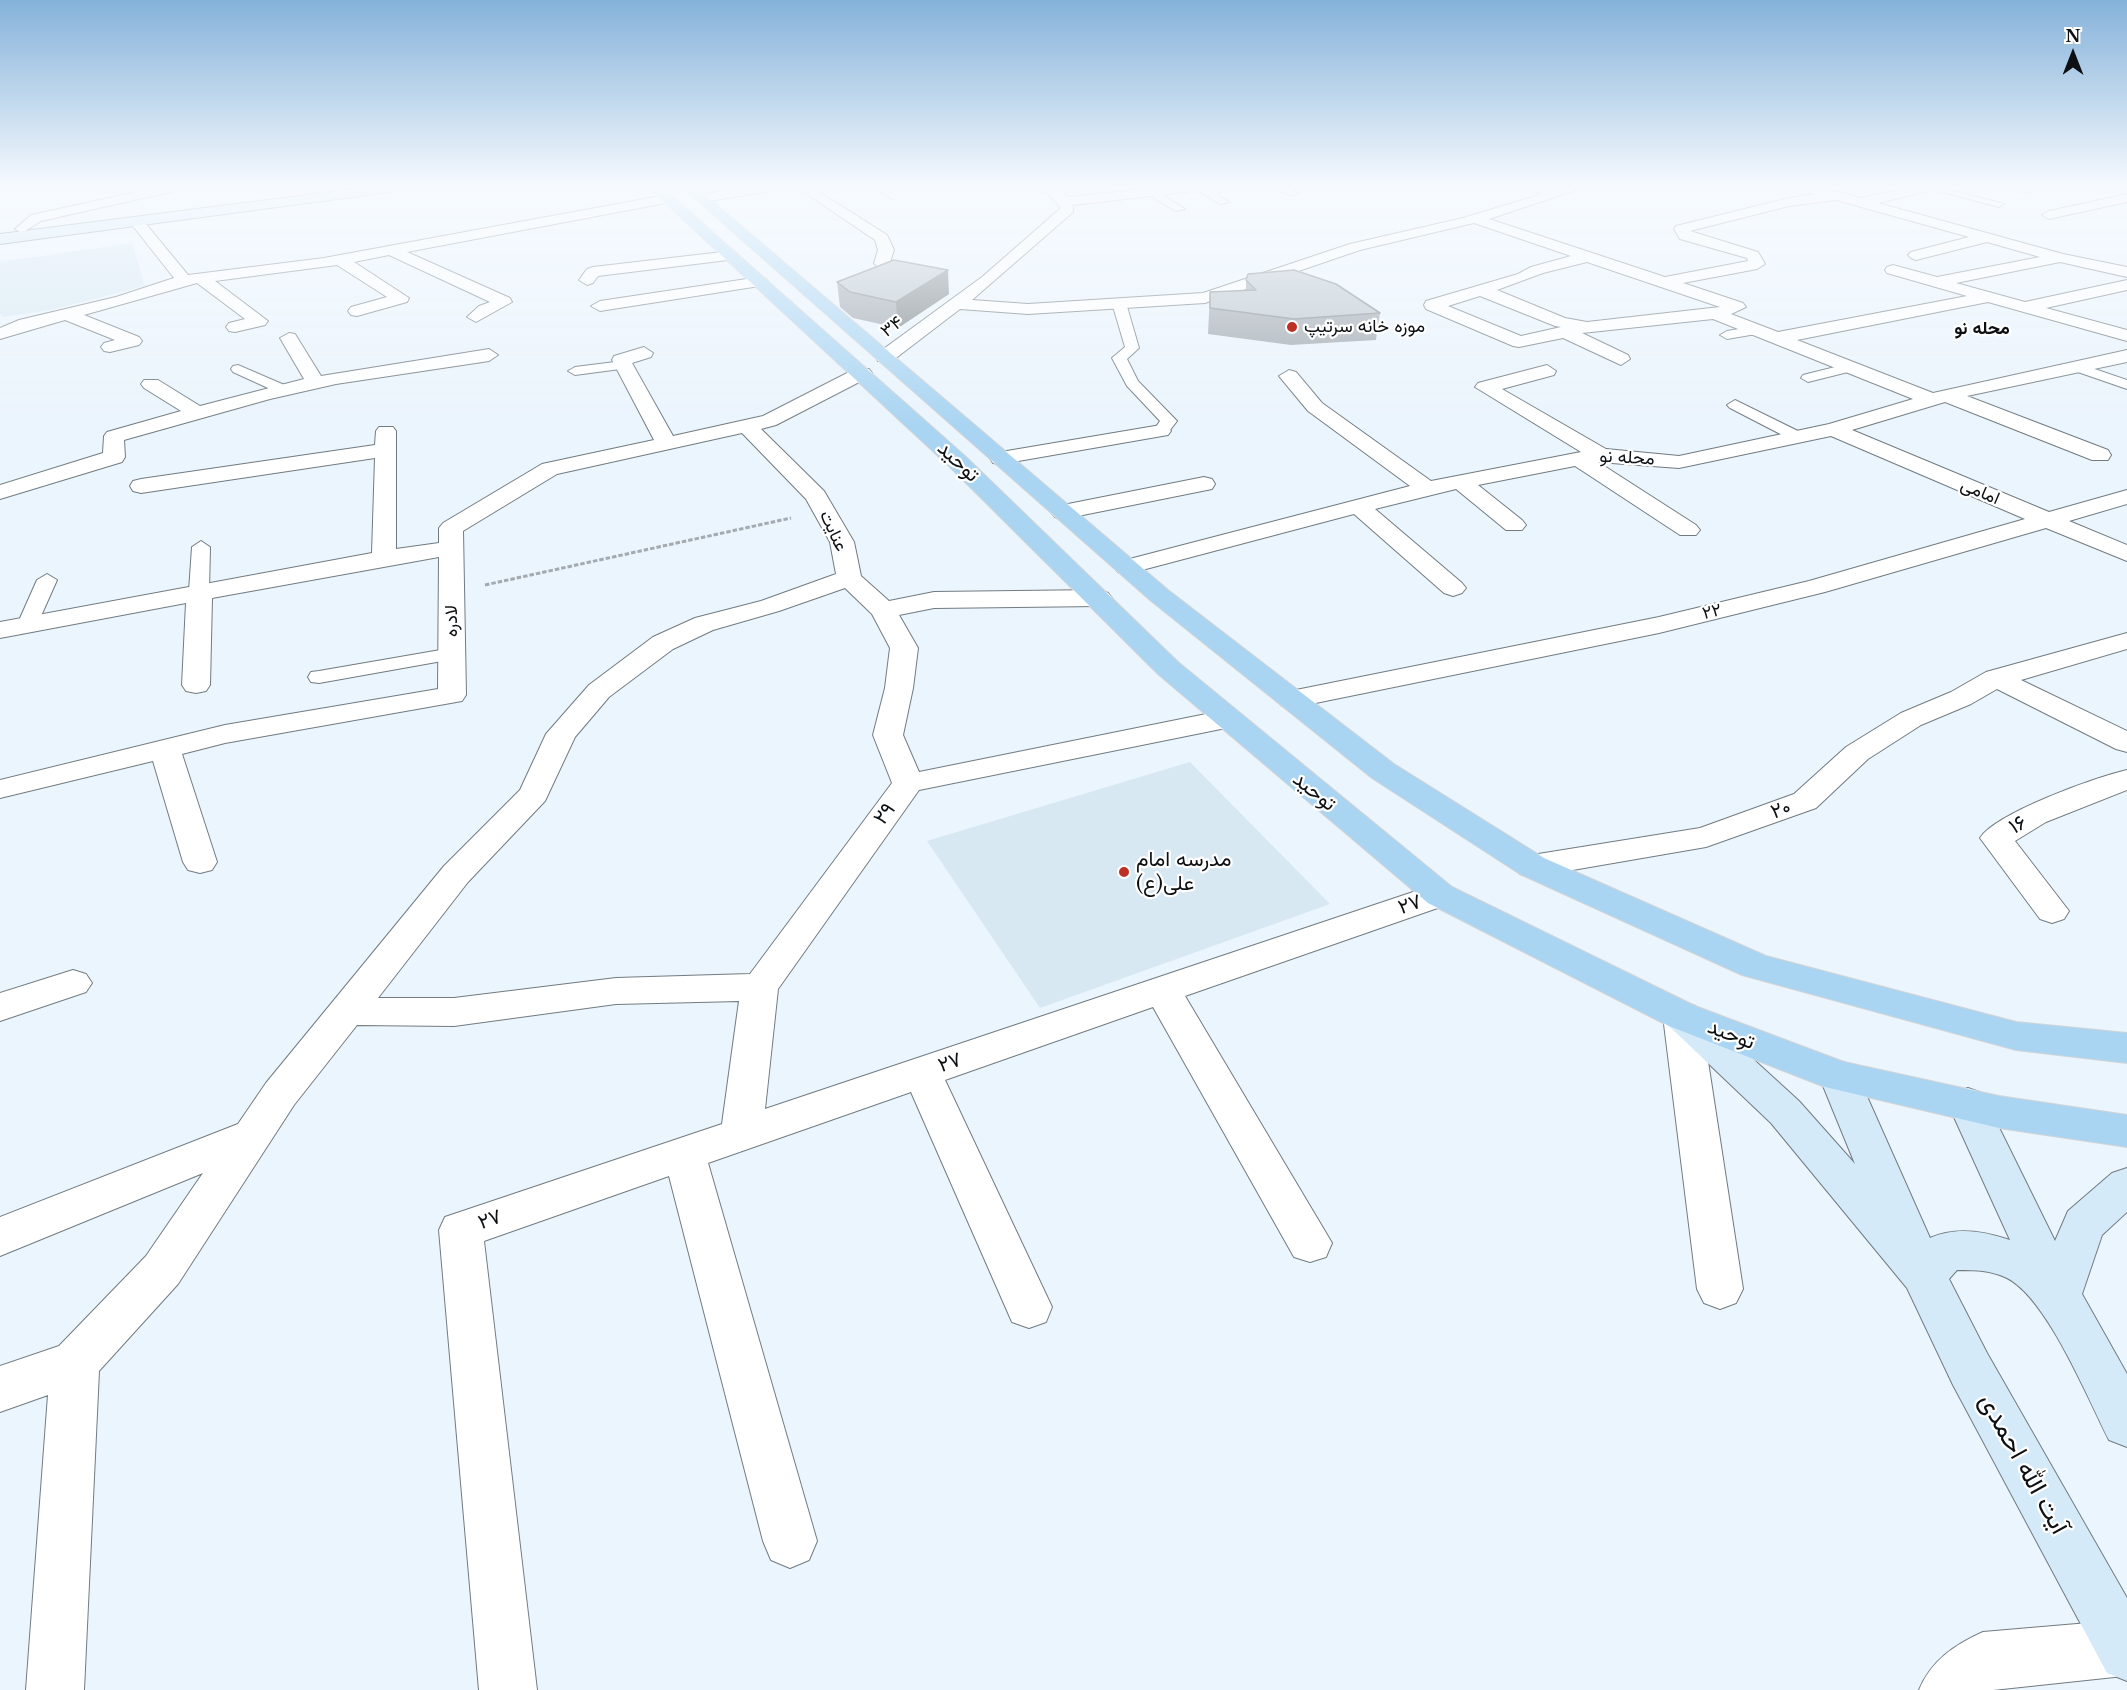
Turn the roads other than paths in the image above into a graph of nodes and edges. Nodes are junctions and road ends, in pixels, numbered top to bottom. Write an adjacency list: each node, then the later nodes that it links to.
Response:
1 (180, 267): 18 (street)
2 (287, 267): 18 (street)
3 (351, 267): 30 (street)
4 (427, 267): 33 (street)
5 (623, 267): 19 (street)
6 (743, 267): 20 (main road, توحید)
7 (762, 267): 49 (main road, توحید)
8 (886, 267): 25 (street)
9 (1001, 267): 25 (street, ۳۴)
10 (1304, 267): 27 (street)
11 (1549, 267): 24 (street)
12 (1617, 267): 22 (street)
13 (1743, 267): 22 (street)
14 (2023, 267): 21 (street)
15 (2104, 267): 17 (street)
16 (1893, 270): 21 (street)
17 (2127, 272)
18 (192, 279): 31 (street); 34 (street)
19 (587, 280)
20 (760, 282): 28 (street); 49 (main road, توحید)
21 (1935, 282): 26 (street)
22 (1665, 283): 32 (street)
23 (2127, 285): 29 (street)
24 (1481, 290): 35 (street); 37 (street)
25 (950, 293): 27 (street); 49 (street, ۳۴)
26 (1988, 297): 29 (street); 42 (street)
27 (1119, 303): 67 (lane)
28 (600, 306)
29 (2025, 308): 40 (street)
30 (357, 311)
31 (67, 314): 38 (street); 43 (street)
32 (1715, 314): 35 (street); 36 (street)
33 (476, 317)
34 (235, 327)
35 (1587, 327): 37 (street)
36 (1757, 330): 39 (lane); 42 (street)
37 (1565, 332): 47 (street)
38 (0, 334)
39 (1727, 335)
40 (2127, 336)
41 (289, 338): 57 (street)
42 (1777, 338): 50 (street)
43 (110, 347)
44 (644, 353): 48 (street)
45 (489, 355): 57 (street)
46 (2127, 356): 51 (street, محله نو)
47 (1621, 359)
48 (623, 365): 53 (lane); 70 (street)
49 (873, 365): 64 (main road, توحید); 65 (street, لادره); 68 (main road, توحید)
50 (1851, 367): 56 (lane); 61 (street)
51 (2077, 367): 59 (lane); 61 (street, محله نو)
52 (238, 369): 60 (lane)
53 (575, 371)
54 (1547, 371): 71 (street)
55 (1289, 376): 78 (street)
56 (1808, 378)
57 (316, 383): 60 (street)
58 (151, 384): 63 (street)
59 (2127, 385)
60 (284, 390): 63 (street)
61 (1939, 397): 66 (street, محله نو); 72 (street)
62 (1736, 405): 69 (lane)
63 (197, 412): 79 (street)
64 (962, 425): 68 (main road); 73 (main road, توحید)
65 (746, 426): 70 (street, لادره); 91 (street, عنایت)
66 (1833, 429): 69 (street, محله نو); 83 (street, امامی)
67 (1161, 431): 73 (street)
68 (925, 432): 95 (main road, توحید)
69 (1798, 437): 71 (street, محله نو)
70 (667, 444): 87 (street, لادره)
71 (1601, 454): 74 (street, محله نو)
72 (2100, 455)
73 (1001, 458): 82 (main road, توحید)
74 (1578, 459): 75 (street, محله نو); 85 (street)
75 (1461, 482): 78 (street, محله نو); 84 (street)
76 (1204, 484): 82 (street)
77 (141, 486): 89 (street)
78 (1427, 488): 81 (street, محله نو)
79 (0, 492)
80 (2127, 497): 83 (street, ۲۲)
81 (1359, 507): 90 (street, محله نو); 93 (street)
82 (1063, 512): 90 (main road, توحید)
83 (2045, 519): 88 (street, امامی); 104 (street, ۲۲)
84 (1514, 525)
85 (1688, 530)
86 (201, 547): 94 (lane)
87 (451, 548): 89 (street); 100 (street, لادره)
88 (2127, 554)
89 (384, 558): 94 (street)
90 (1127, 567): 104 (main road, توحید)
91 (849, 578): 96 (street, عنایت); 119 (street)
92 (47, 580): 97 (lane)
93 (1453, 588)
94 (199, 591): 97 (street); 103 (street)
95 (1099, 598): 96 (street); 105 (main road, توحید)
96 (884, 610): 109 (street, عنایت)
97 (27, 625): 98 (street)
98 (0, 630)
99 (2127, 641): 102 (street, ۲۰)
100 (452, 654): 101 (lane); 107 (street, لادره)
101 (319, 677)
102 (1996, 678): 106 (street); 112 (street, ۲۰)
103 (196, 685)
104 (1291, 699): 112 (main road, توحید)
105 (1226, 719): 109 (street, ۲۹); 113 (main road, توحید)
106 (2127, 743)
107 (165, 749): 110 (street, لادره); 111 (street)
108 (2127, 779): 114 (street, ۱۶)
109 (908, 783): 116 (street, ۲۹)
110 (0, 789)
111 (200, 862)
112 (1532, 866): 121 (main road, توحید)
113 (1440, 895): 117 (street, ۲۷); 120 (main road, توحید)
114 (2052, 911)
115 (73, 983): 118 (street)
116 (760, 987): 119 (street); 127 (street, ۲۹)
117 (1162, 990): 122 (street, ۲۷); 131 (street)
118 (0, 1007)
119 (348, 1011): 126 (street)
120 (1682, 1016): 123 (main road, توحید); 132 (main road, آیت الله احمدی); 133 (street)
121 (2127, 1048)
122 (922, 1073): 127 (street, ۲۷); 135 (street)
123 (1839, 1076): 124 (main road, توحید); 132 (main road, آیت الله احمدی)
124 (1968, 1104): 125 (main road, توحید); 134 (main road)
125 (2127, 1131)
126 (253, 1135): 130 (street); 136 (street)
127 (741, 1135): 128 (street, ۲۷)
128 (684, 1154): 139 (street); 142 (street, ۲۷)
129 (2127, 1186): 134 (main road)
130 (0, 1237)
131 (1310, 1243)
132 (1923, 1274): 134 (main road); 140 (main road, آیت الله احمدی)
133 (1720, 1289)
134 (2058, 1295): 138 (main road)
135 (1029, 1307)
136 (75, 1363): 137 (street); 141 (street)
137 (0, 1389)
138 (2127, 1423)
139 (790, 1541)
140 (2125, 1650): 143 (street)
141 (55, 1690)
142 (508, 1690)
143 (1948, 1690)

